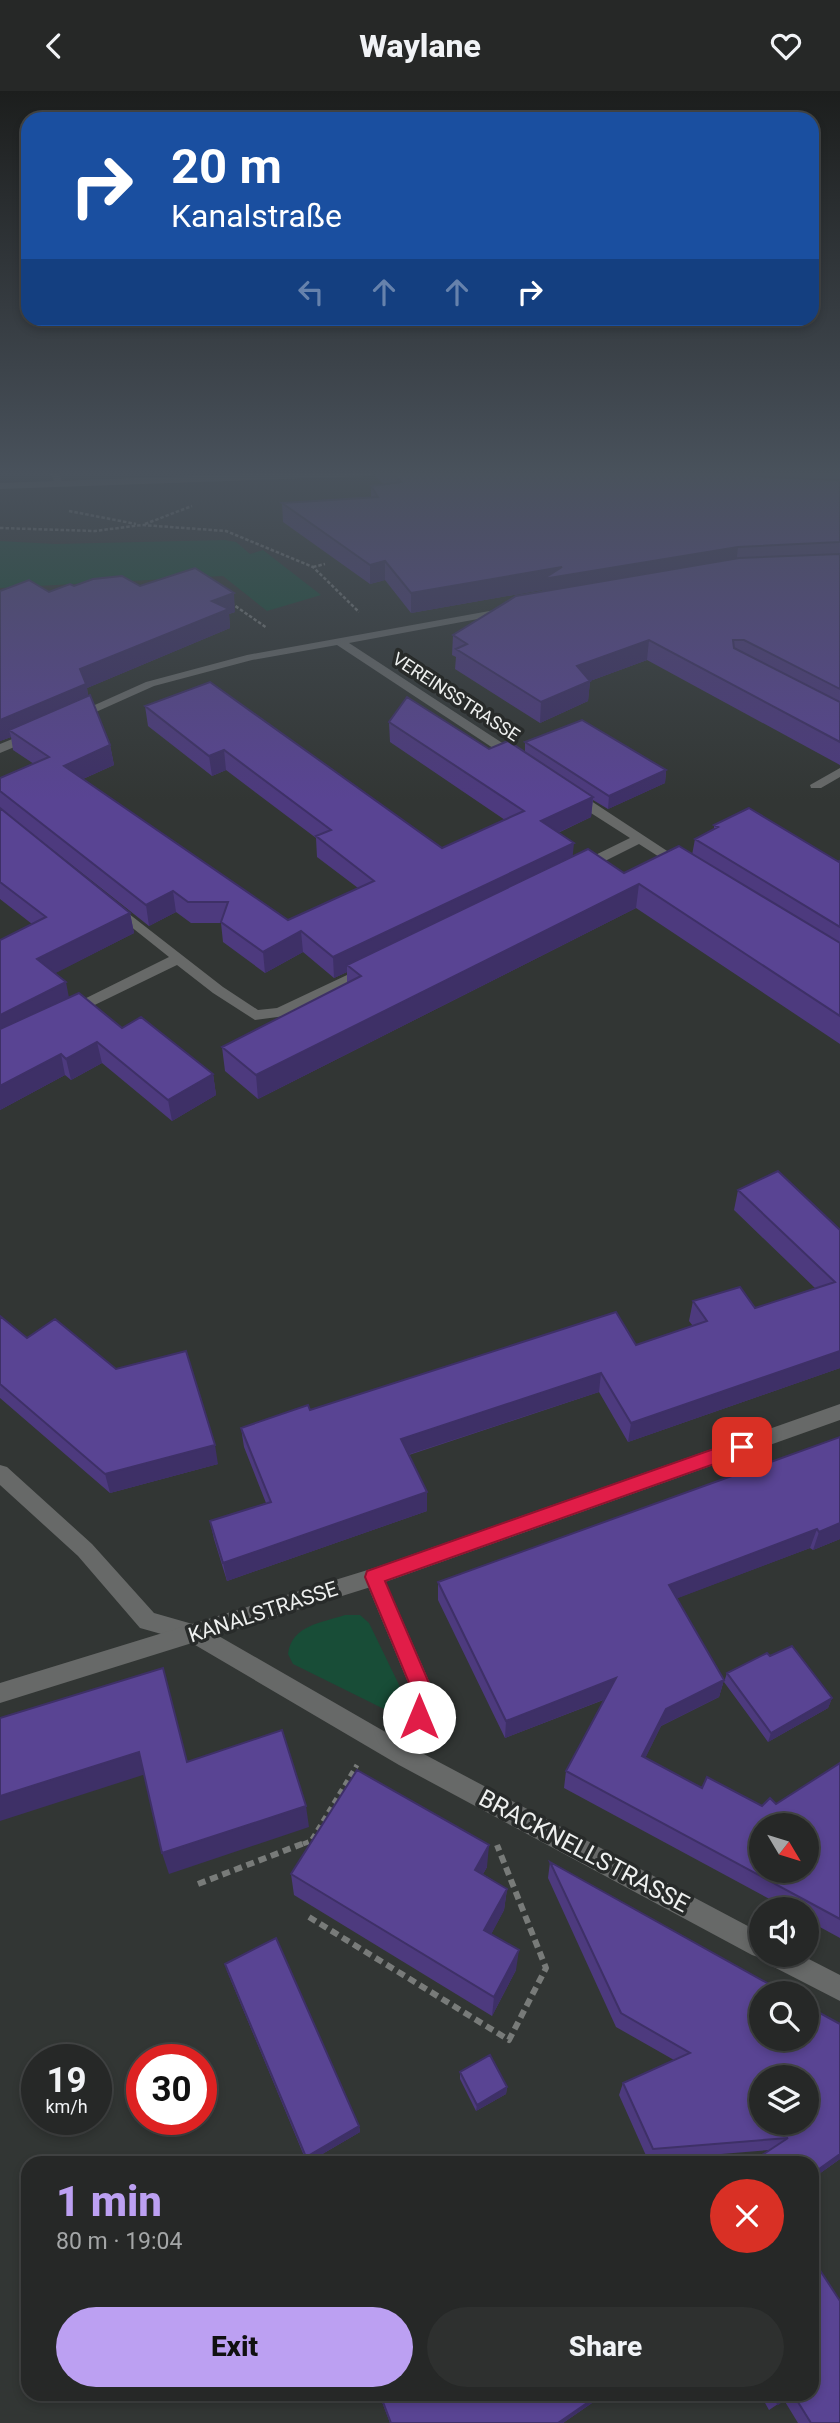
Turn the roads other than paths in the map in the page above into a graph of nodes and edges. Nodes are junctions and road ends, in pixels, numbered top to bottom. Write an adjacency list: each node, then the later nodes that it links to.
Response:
1 (527, 607): 2 (street)
2 (337, 640): 3 (street); 6 (street, VEREINSSTRASSE)
3 (59, 724)
4 (47, 729): 5 (street)
5 (0, 749)
6 (523, 762)
7 (840, 772): 9 (street)
8 (558, 785): 10 (street)
9 (816, 785)
10 (639, 839): 11 (street); 12 (street)
11 (565, 875)
12 (698, 876)
13 (101, 895): 14 (street)
14 (179, 958): 15 (street); 16 (street)
15 (379, 965)
16 (60, 1017)
17 (840, 1412): 19 (street, KANALSTRASSE)
18 (0, 1473): 20 (street, BRACKNELLSTRASSE)
19 (374, 1577): 20 (street, KANALSTRASSE); 22 (street)
20 (195, 1634): 21 (street, KANALSTRASSE); 22 (street, BRACKNELLSTRASSE)
21 (0, 1693)
22 (407, 1757): 23 (street, BRACKNELLSTRASSE)
23 (749, 1940)
24 (799, 1967): 25 (street)
25 (840, 1989)

